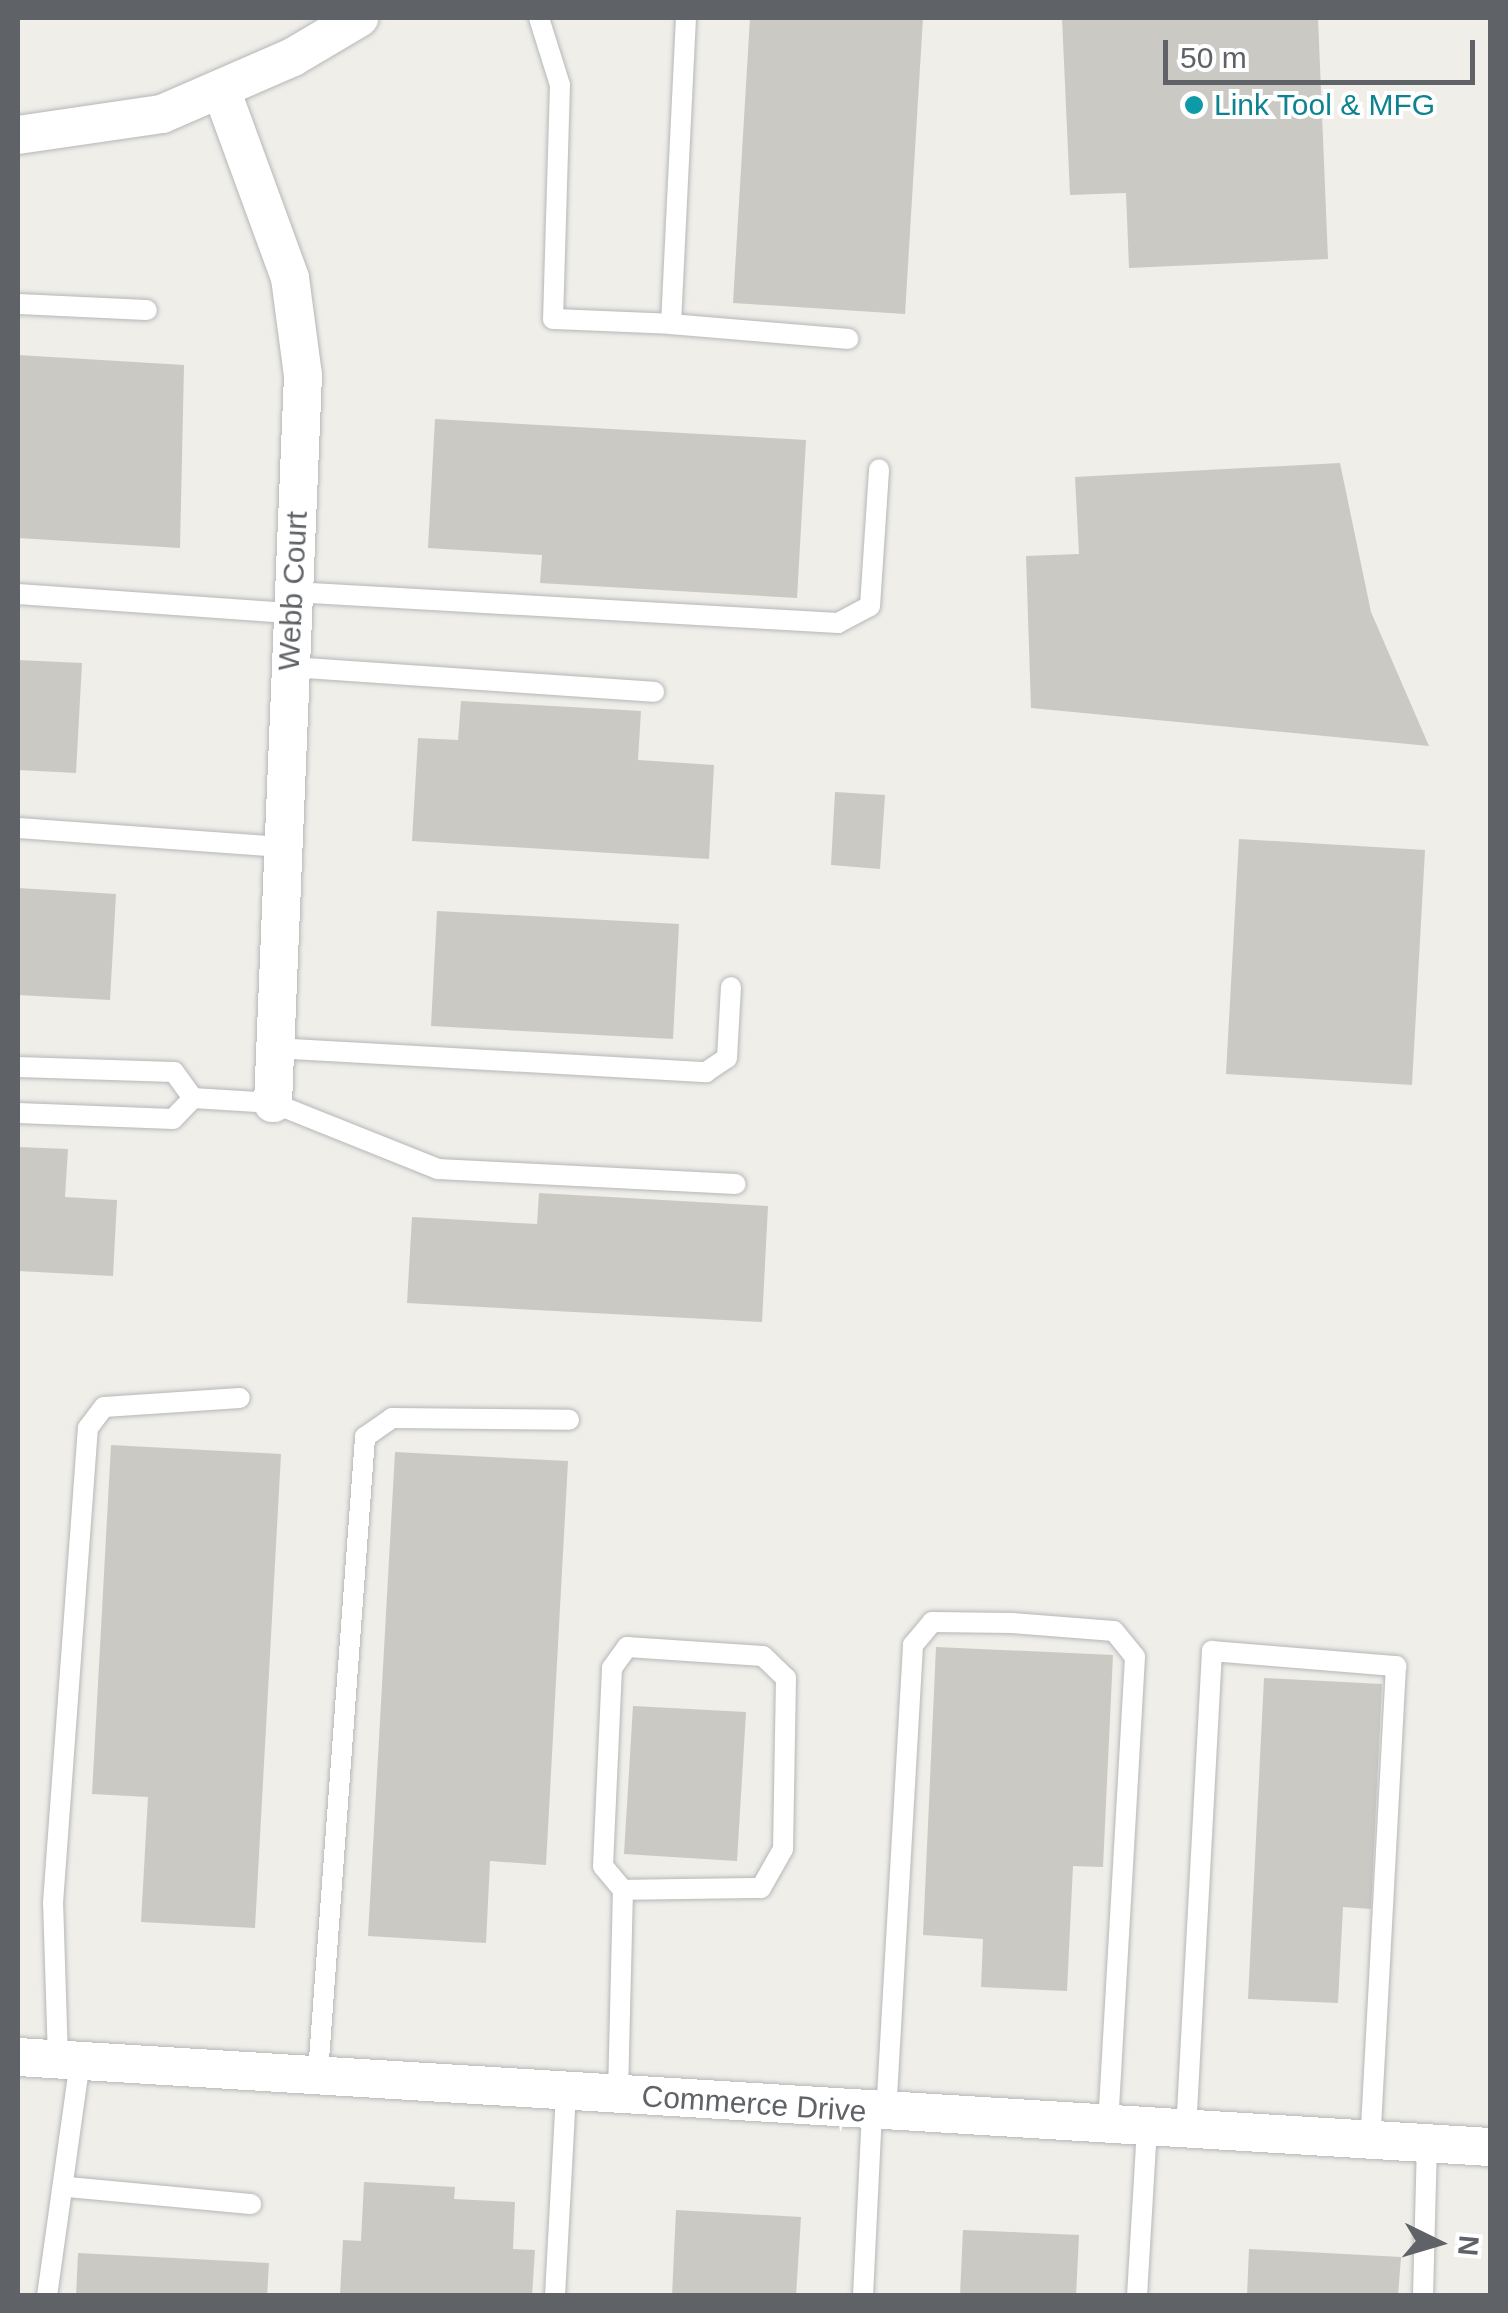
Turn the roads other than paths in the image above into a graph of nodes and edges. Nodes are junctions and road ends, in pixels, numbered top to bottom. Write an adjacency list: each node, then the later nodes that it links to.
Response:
1 (359, 18): 4 (street)
2 (539, 18): 8 (lane)
3 (686, 18): 8 (lane)
4 (222, 92): 5 (street); 12 (street, Webb Court)
5 (18, 136)
6 (18, 304): 7 (lane)
7 (147, 310)
8 (671, 324): 9 (lane)
9 (848, 339)
10 (879, 469): 12 (lane)
11 (18, 594): 12 (lane)
12 (293, 603): 13 (street, Webb Court)
13 (290, 667): 14 (lane); 16 (street, Webb Court)
14 (654, 692)
15 (18, 828): 16 (lane)
16 (282, 847): 18 (street, Webb Court)
17 (731, 987): 18 (lane)
18 (274, 1048): 21 (street, Webb Court)
19 (18, 1067): 20 (lane)
20 (194, 1098): 21 (lane); 22 (lane)
21 (273, 1103): 23 (lane)
22 (18, 1113)
23 (736, 1184)
24 (240, 1398): 28 (lane)
25 (569, 1420): 29 (lane)
26 (623, 1890): 26 (lane); 31 (lane)
27 (18, 2057): 28 (street, Commerce Drive)
28 (69, 2060): 29 (street, Commerce Drive); 39 (lane)
29 (318, 2074): 30 (street, Commerce Drive)
30 (566, 2090): 31 (street, Commerce Drive); 42 (lane)
31 (618, 2094): 32 (street, Commerce Drive)
32 (879, 2114): 33 (street, Commerce Drive); 33 (lane); 43 (lane)
33 (1108, 2128): 34 (street, Commerce Drive)
34 (1147, 2130): 35 (street, Commerce Drive); 44 (lane)
35 (1186, 2131): 36 (street, Commerce Drive); 36 (lane)
36 (1370, 2141): 37 (street, Commerce Drive)
37 (1427, 2144): 38 (street, Commerce Drive); 45 (lane)
38 (1490, 2146)
39 (67, 2187): 40 (lane); 41 (lane)
40 (251, 2204)
41 (47, 2296)
42 (555, 2296)
43 (863, 2296)
44 (1137, 2296)
45 (1423, 2296)

